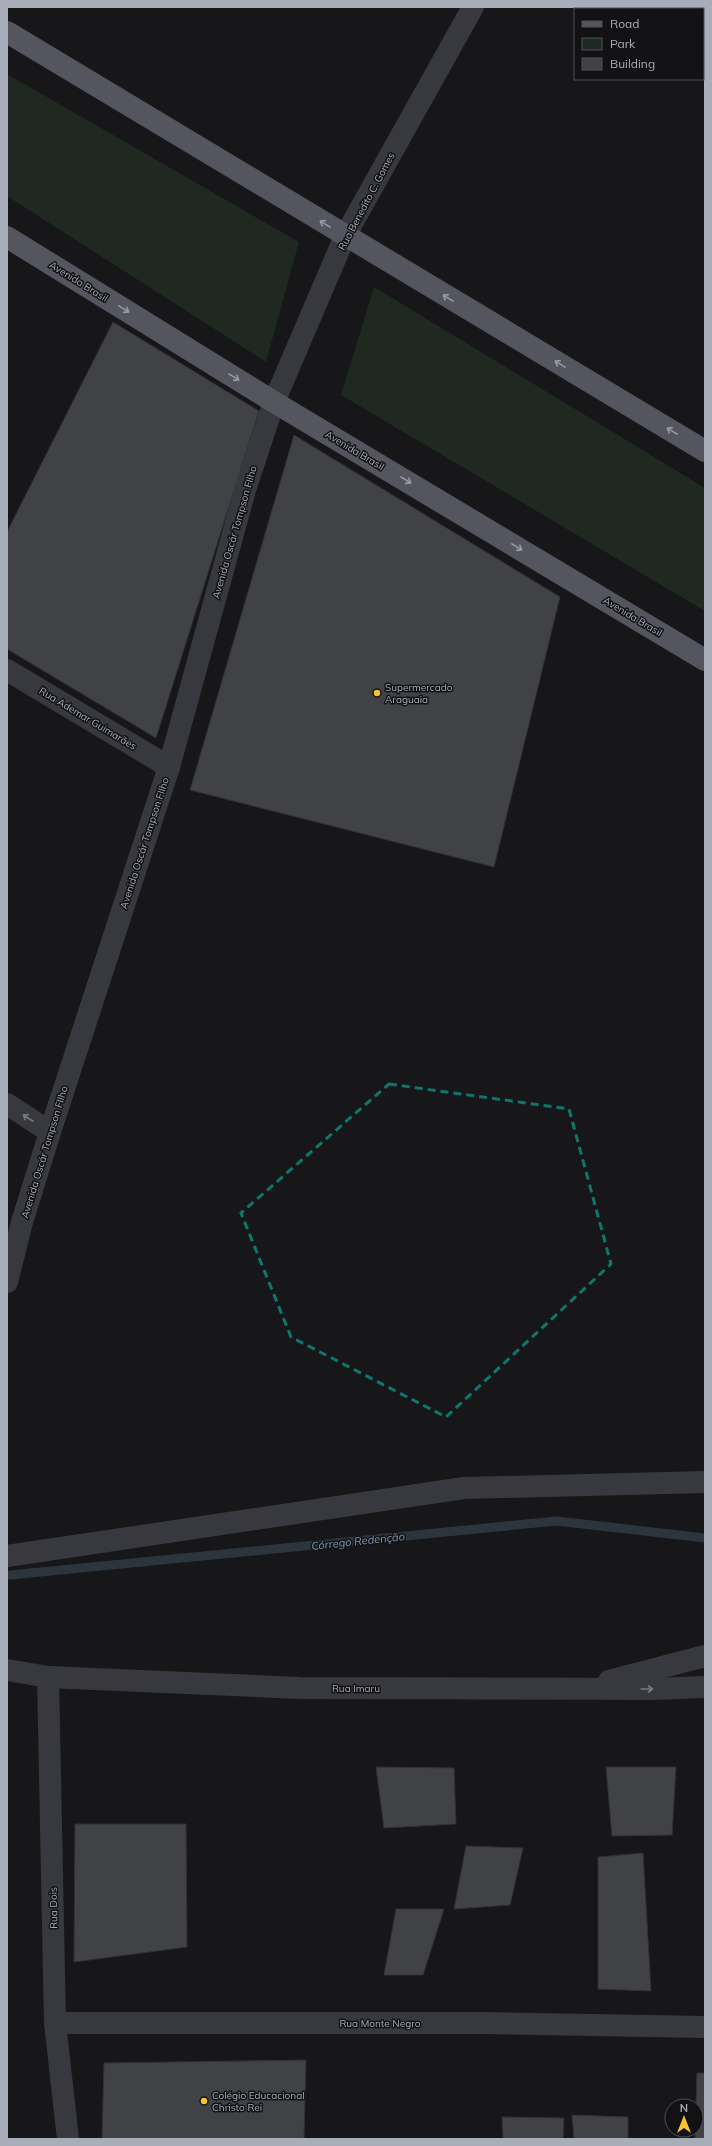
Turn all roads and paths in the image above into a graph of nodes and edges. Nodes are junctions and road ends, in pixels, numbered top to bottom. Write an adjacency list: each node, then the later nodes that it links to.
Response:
1 (473, 7): 3 (street, Rua Benedito C. Gomes)
2 (7, 32): 3 (main road, one-way to 2)
3 (345, 236): 5 (street, Rua Benedito C. Gomes); 6 (main road, one-way to 3)
4 (7, 237): 5 (main road, Avenida Brasil, one-way to 5)
5 (274, 402): 7 (main road, Avenida Brasil, one-way to 7); 9 (street, Avenida Oscár Tompson FIlho)
6 (705, 451)
7 (705, 660)
8 (7, 670): 9 (street, Rua Ademar Guimarães)
9 (169, 767): 11 (street, Avenida Oscár Tompson FIlho)
10 (7, 1104): 11 (street, one-way to 10)
11 (50, 1132): 12 (street, Avenida Oscár Tompson FIlho)
12 (15, 1217): 13 (street, Avenida Oscár Tompson FIlho)
13 (8, 1278)
14 (705, 1482): 15 (street)
15 (7, 1556)
16 (705, 1656): 20 (street)
17 (7, 1670): 18 (street, Rua Imaru)
18 (48, 1677): 20 (street, Rua Imaru); 21 (street, Rua Dois)
19 (705, 1687): 20 (street, Rua Imaru, one-way to 19)
20 (580, 1688)
21 (55, 2023): 22 (street, Rua Monte Negro); 23 (street, Rua Dois)
22 (705, 2027)
23 (68, 2139)

